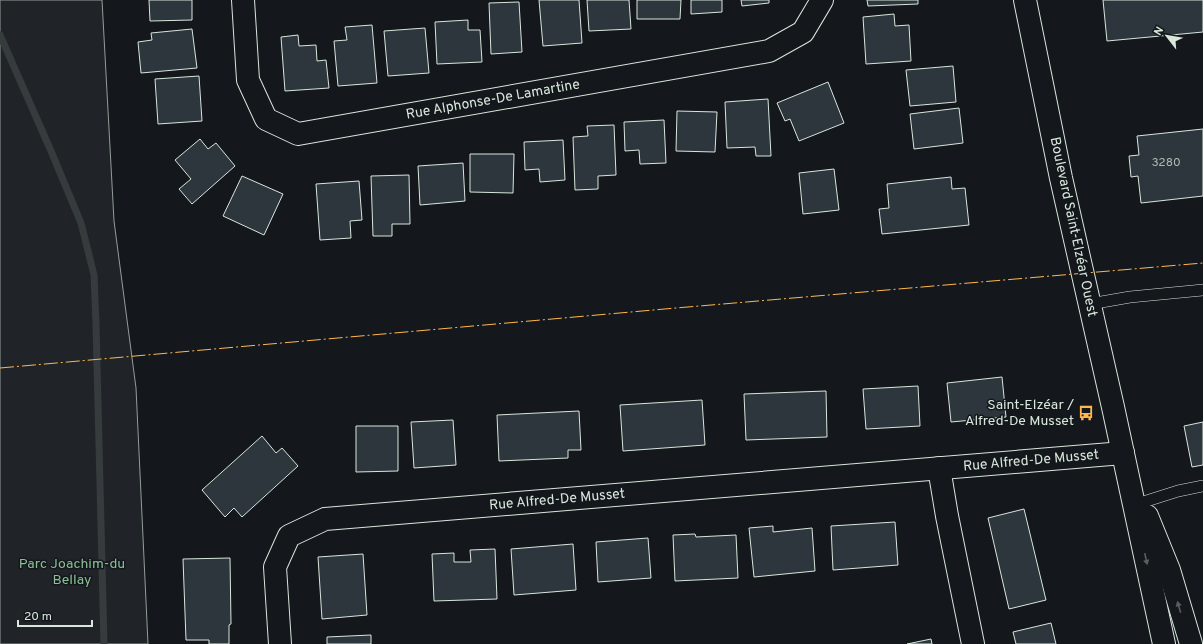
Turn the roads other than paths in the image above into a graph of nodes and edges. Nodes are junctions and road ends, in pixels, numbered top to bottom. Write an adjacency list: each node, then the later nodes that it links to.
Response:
1 (243, 0): 2 (street, Rue Alphonse-De Lamartine)
2 (822, 0)
3 (1025, 0): 5 (street, Boulevard Saint-Elzéar Ouest)
4 (1203, 290): 5 (lane)
5 (1090, 304): 6 (street, Boulevard Saint-Elzéar Ouest)
6 (1123, 453): 7 (street, Rue Alfred-De Musset); 9 (street, Boulevard Saint-Elzéar Ouest)
7 (939, 468): 10 (street, Rue Alfred-De Musset); 11 (street)
8 (1203, 486): 9 (lane)
9 (1138, 504): 12 (street, Boulevard Saint-Elzéar Ouest, one-way to 12); 13 (street, Boulevard Saint-Elzéar Ouest, one-way to 9)
10 (280, 644)
11 (972, 644)
12 (1164, 644)
13 (1191, 644)

